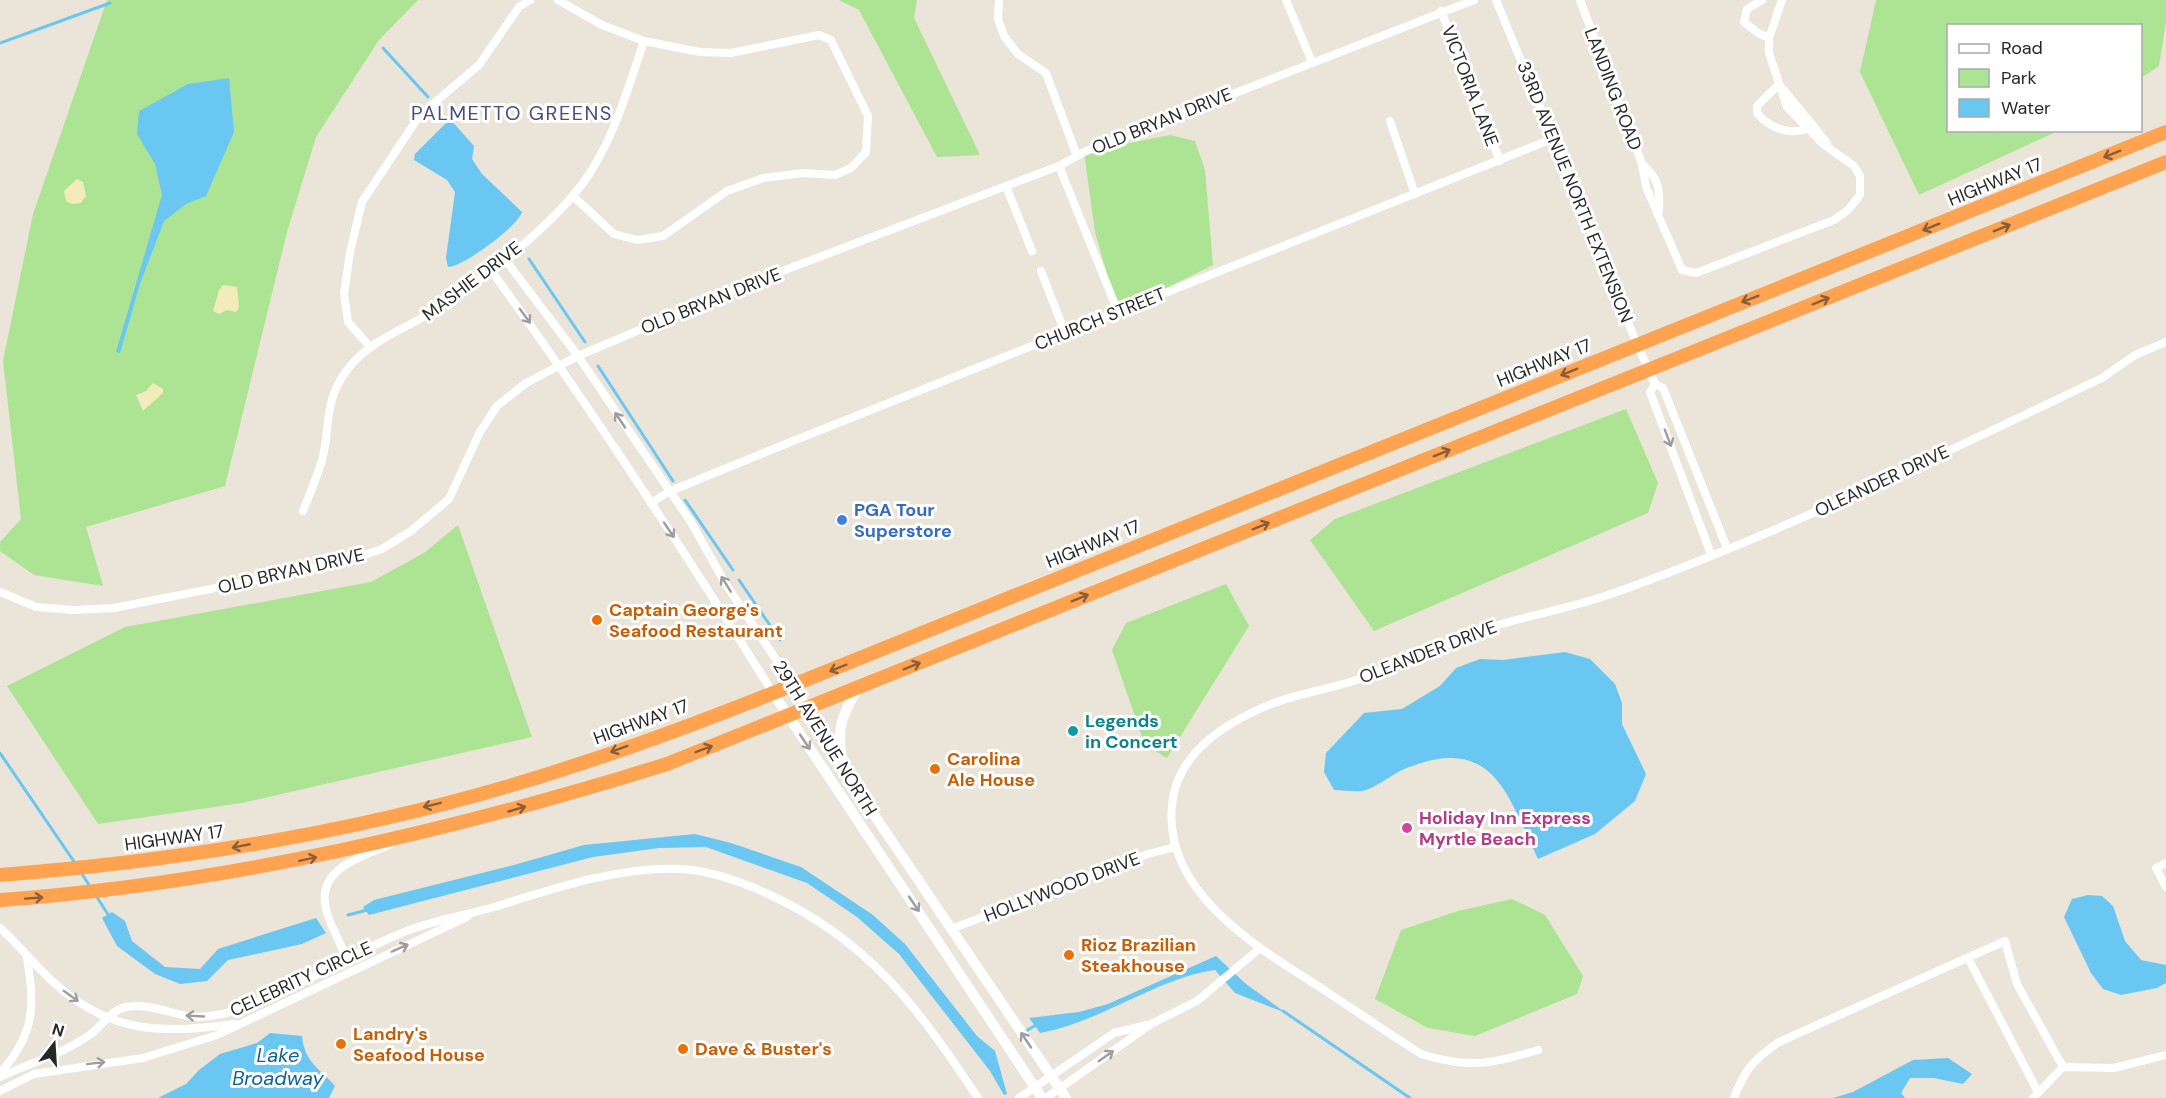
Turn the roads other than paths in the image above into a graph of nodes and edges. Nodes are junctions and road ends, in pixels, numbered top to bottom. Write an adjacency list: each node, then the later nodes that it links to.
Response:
1 (530, 0): 36 (street)
2 (558, 0): 14 (street)
3 (999, 0): 21 (street)
4 (1286, 0): 15 (street)
5 (1474, 0): 11 (street, OLD BRYAN DRIVE)
6 (1497, 0): 20 (street, 33RD AVENUE NORTH EXTENSION)
7 (1574, 0): 12 (street, LANDING ROAD)
8 (1580, 0): 12 (street, LANDING ROAD)
9 (1762, 0): 13 (street)
10 (1782, 0): 13 (street)
11 (1441, 11): 15 (street, OLD BRYAN DRIVE); 22 (street, VICTORIA LANE)
12 (1585, 14): 18 (street, LANDING ROAD)
13 (1769, 38): 16 (street)
14 (644, 41): 27 (street, MASHIE DRIVE); 27 (street)
15 (1312, 62): 21 (street, OLD BRYAN DRIVE)
16 (1779, 84): 18 (street); 18 (street)
17 (1390, 121): 26 (street)
18 (1810, 127)
19 (2166, 132): 35 (highway, HIGHWAY 17, one-way to 35)
20 (1552, 139): 22 (street, CHURCH STREET); 35 (street, 33RD AVENUE NORTH EXTENSION)
21 (1077, 156): 24 (street, OLD BRYAN DRIVE)
22 (1500, 161): 26 (street, CHURCH STREET)
23 (2166, 162): 39 (highway, one-way to 23)
24 (1059, 166): 25 (street, OLD BRYAN DRIVE); 32 (street)
25 (1006, 186): 28 (street); 37 (street, OLD BRYAN DRIVE)
26 (1415, 194): 32 (street, CHURCH STREET)
27 (573, 196): 29 (street, MASHIE DRIVE)
28 (1032, 251)
29 (504, 258): 30 (street, MASHIE DRIVE); 37 (street, 29TH AVENUE NORTH)
30 (490, 269): 36 (street, MASHIE DRIVE); 38 (street, 29TH AVENUE NORTH, one-way to 38)
31 (1041, 271): 33 (street)
32 (1118, 312): 33 (street, CHURCH STREET)
33 (1065, 333): 41 (street, CHURCH STREET)
34 (2166, 342): 44 (street, OLEANDER DRIVE)
35 (1637, 344): 39 (street, 33RD AVENUE NORTH EXTENSION); 47 (highway, HIGHWAY 17, one-way to 47)
36 (370, 347): 43 (street, MASHIE DRIVE)
37 (578, 356): 38 (street, OLD BRYAN DRIVE); 41 (street, 29TH AVENUE NORTH, one-way to 37)
38 (560, 365): 42 (street, 29TH AVENUE NORTH); 46 (street, OLD BRYAN DRIVE)
39 (1650, 370): 40 (street, 33RD AVENUE NORTH EXTENSION); 48 (highway, one-way to 39)
40 (1655, 384): 44 (street, 33RD AVENUE NORTH EXTENSION); 45 (street, 33RD AVENUE NORTH EXTENSION, one-way to 45)
41 (668, 492): 42 (street, CHURCH STREET); 47 (street, 29TH AVENUE NORTH, one-way to 41)
42 (651, 503): 49 (street, 29TH AVENUE NORTH, one-way to 49)
43 (303, 511)
44 (1727, 548): 45 (street, OLEANDER DRIVE)
45 (1711, 554): 54 (street, OLEANDER DRIVE)
46 (0, 592)
47 (793, 685): 49 (highway, HIGHWAY 17); 50 (main road, 29TH AVENUE NORTH)
48 (858, 687): 50 (highway); 52 (main road)
49 (773, 693): 51 (main road, 29TH AVENUE NORTH); 56 (highway, HIGHWAY 17, one-way to 56)
50 (805, 708): 51 (highway); 52 (main road, 29TH AVENUE NORTH)
51 (787, 716): 53 (highway, one-way to 51); 75 (main road, 29TH AVENUE NORTH, one-way to 75)
52 (845, 772): 61 (main road, 29TH AVENUE NORTH)
53 (400, 839): 58 (highway, one-way to 53); 64 (street)
54 (1175, 847): 61 (street, HOLLYWOOD DRIVE); 62 (street, OLEANDER DRIVE)
55 (2166, 863): 57 (street)
56 (0, 875)
57 (2166, 887)
58 (0, 900)
59 (474, 913): 64 (street, CELEBRITY CIRCLE); 66 (street, CELEBRITY CIRCLE, one-way to 59); 79 (street, CELEBRITY CIRCLE)
60 (0, 928): 63 (street)
61 (951, 929): 74 (main road, 29TH AVENUE NORTH, one-way to 61)
62 (1260, 949): 69 (street); 70 (street, OLEANDER DRIVE)
63 (27, 958): 67 (street, one-way to 67); 73 (street)
64 (346, 958): 66 (street); 67 (street, CELEBRITY CIRCLE, one-way to 67)
65 (1968, 958): 72 (street); 78 (street); 83 (street)
66 (347, 972): 68 (street, CELEBRITY CIRCLE)
67 (108, 1016): 68 (street); 73 (street, CELEBRITY CIRCLE)
68 (239, 1024): 77 (street, CELEBRITY CIRCLE, one-way to 68)
69 (1151, 1024): 74 (street); 76 (street, one-way to 69)
70 (1538, 1050)
71 (2166, 1055): 72 (street)
72 (2063, 1067): 78 (street)
73 (0, 1075)
74 (1051, 1075): 75 (street); 76 (main road, 29TH AVENUE NORTH)
75 (1036, 1086): 80 (street); 81 (main road, 29TH AVENUE NORTH)
76 (1059, 1088): 81 (street); 82 (main road, 29TH AVENUE NORTH)
77 (0, 1090)
78 (2036, 1095)
79 (978, 1098)
80 (1019, 1098)
81 (1044, 1098)
82 (1066, 1098)
83 (1734, 1098)

